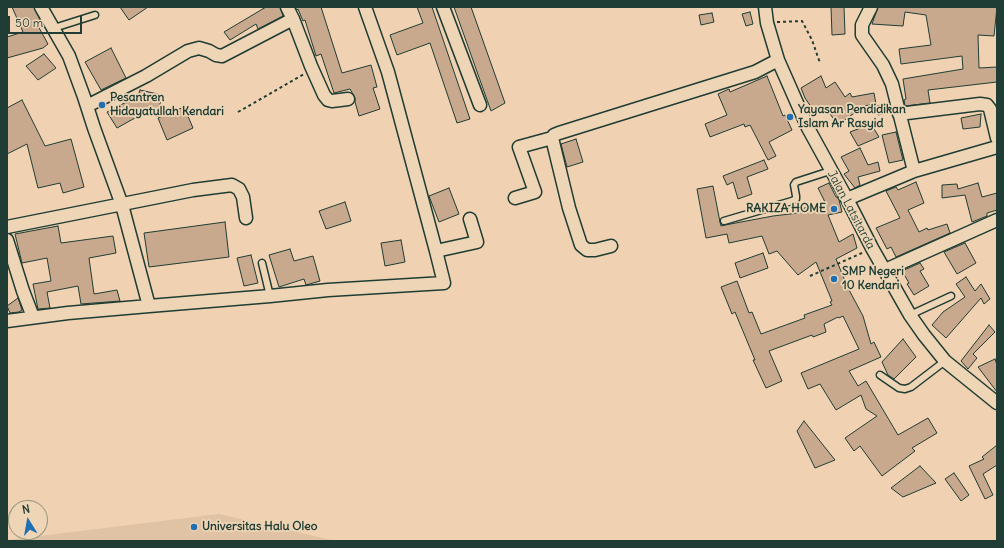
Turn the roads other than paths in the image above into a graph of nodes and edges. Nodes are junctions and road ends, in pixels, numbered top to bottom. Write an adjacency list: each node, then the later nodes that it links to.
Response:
1 (41, 7): 9 (street)
2 (287, 7): 8 (street)
3 (365, 7): 30 (street)
4 (443, 7): 12 (street)
5 (765, 7): 10 (street, Jalan Latsitarda)
6 (871, 7): 14 (street)
7 (95, 15): 9 (lane)
8 (293, 19): 11 (street); 13 (street)
9 (54, 28): 13 (street)
10 (778, 60): 15 (street); 18 (street, Jalan Latsitarda)
11 (348, 99)
12 (480, 105)
13 (87, 106): 22 (street)
14 (899, 114): 16 (street); 19 (street)
15 (552, 138): 20 (street); 29 (street)
16 (997, 138)
17 (997, 147): 19 (street)
18 (830, 171): 21 (street, Jalan Latsitarda); 26 (lane)
19 (914, 171): 21 (street)
20 (515, 198)
21 (847, 199): 32 (street, Jalan Latsitarda)
22 (122, 205): 23 (street); 27 (street); 35 (street)
23 (246, 218)
24 (470, 218): 30 (street)
25 (997, 220): 32 (street)
26 (724, 221)
27 (7, 227)
28 (7, 240): 37 (street)
29 (611, 246)
30 (436, 251): 33 (street)
31 (262, 262): 33 (lane)
32 (885, 270): 36 (street, Jalan Latsitarda)
33 (270, 296): 35 (street)
34 (951, 296): 36 (lane)
35 (149, 306): 37 (street)
36 (910, 315): 39 (street, Jalan Latsitarda)
37 (33, 318): 38 (street)
38 (7, 321)
39 (945, 361): 40 (lane); 41 (street, Jalan Latsitarda)
40 (880, 375)
41 (997, 403)

